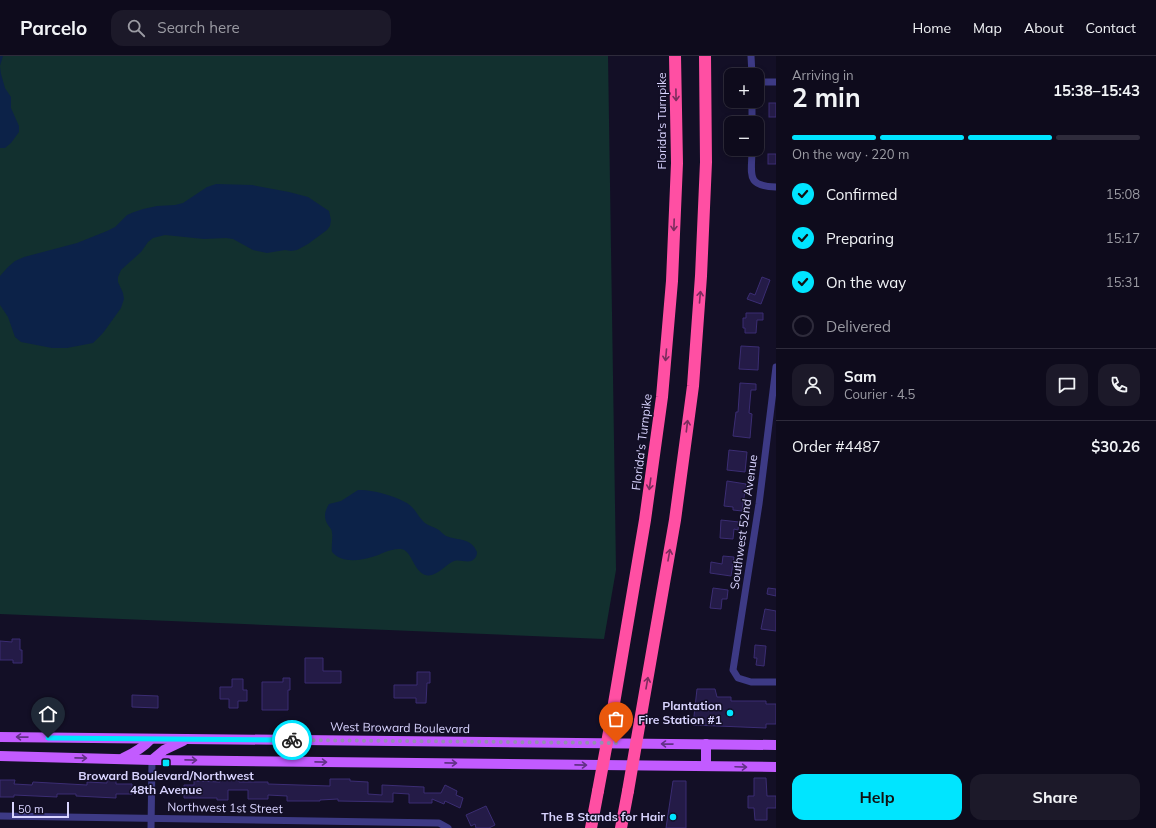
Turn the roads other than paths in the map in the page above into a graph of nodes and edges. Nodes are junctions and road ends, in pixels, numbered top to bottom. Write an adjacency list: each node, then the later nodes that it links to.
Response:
1 (675, 56): 25 (highway, Florida's Turnpike, one-way to 25, bridge)
2 (705, 56): 26 (highway, one-way to 2, bridge)
3 (752, 56): 4 (street)
4 (752, 68)
5 (764, 82): 6 (street)
6 (776, 82)
7 (752, 156): 8 (street)
8 (776, 187)
9 (776, 367): 10 (street, Southwest 52nd Avenue)
10 (776, 682)
11 (0, 737): 12 (main road, West Broward Boulevard, one-way to 11)
12 (151, 739): 13 (main road, West Broward Boulevard); 17 (main road)
13 (187, 739): 14 (main road, West Broward Boulevard, one-way to 13); 18 (main road)
14 (706, 744): 15 (main road, West Broward Boulevard); 19 (main road)
15 (776, 745)
16 (0, 756): 17 (main road, one-way to 17)
17 (121, 758): 18 (main road)
18 (152, 760): 19 (main road, one-way to 19); 22 (street)
19 (706, 766): 20 (main road, one-way to 20)
20 (776, 767)
21 (0, 816): 22 (street, Northwest 1st Street)
22 (151, 818): 23 (street); 24 (street, Northwest 1st Street)
23 (151, 828)
24 (448, 828)
25 (591, 828)
26 (621, 828)

